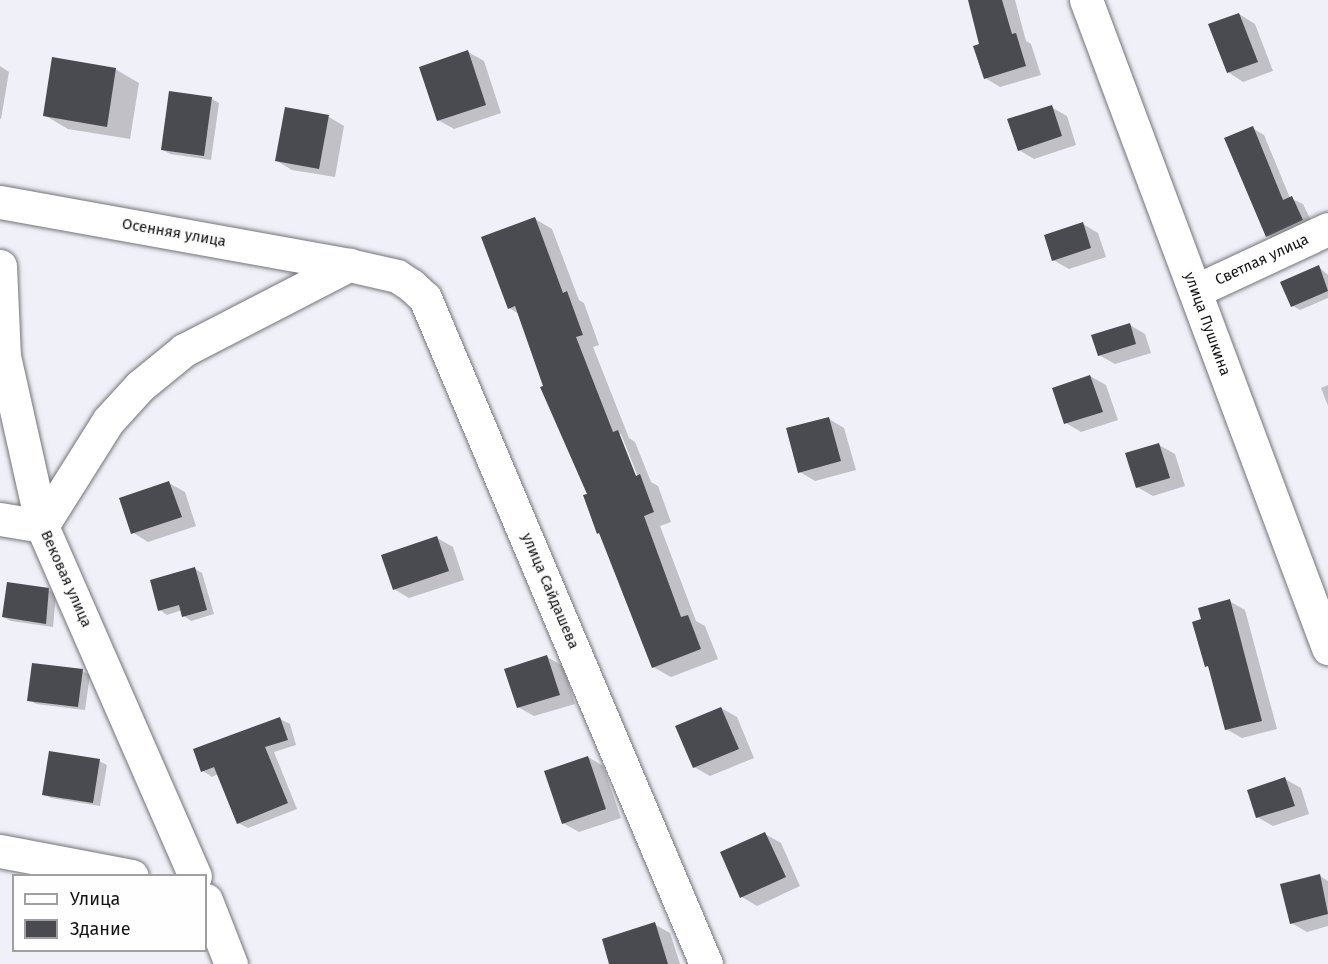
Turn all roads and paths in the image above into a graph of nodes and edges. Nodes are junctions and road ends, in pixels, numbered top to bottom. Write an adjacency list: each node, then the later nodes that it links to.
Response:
1 (1086, 0): 6 (street, улица Пушкина)
2 (0, 202): 4 (street, Осенняя улица)
3 (1328, 229): 6 (street, Светлая улица)
4 (349, 265): 8 (street); 15 (street, улица Сайдашева)
5 (0, 266): 8 (street, Вековая улица)
6 (1195, 291): 9 (street, улица Пушкина)
7 (0, 519): 8 (street)
8 (42, 525): 12 (street, Вековая улица)
9 (1328, 648)
10 (0, 851): 11 (street)
11 (121, 874)
12 (194, 874)
13 (207, 903): 14 (street)
14 (231, 964)
15 (706, 964)

